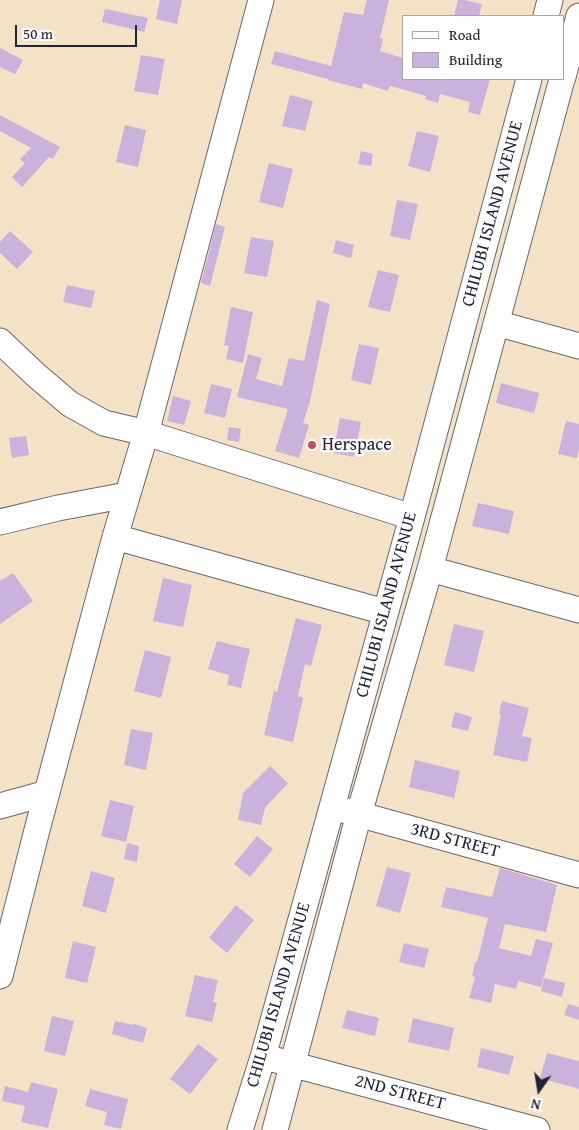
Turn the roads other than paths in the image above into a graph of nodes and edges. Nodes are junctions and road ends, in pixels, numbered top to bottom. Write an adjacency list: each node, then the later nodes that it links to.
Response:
1 (261, 0): 10 (street)
2 (550, 0): 3 (street)
3 (546, 15)
4 (579, 16): 6 (street, CHILUBI ISLAND AVENUE)
5 (529, 80): 12 (street, CHILUBI ISLAND AVENUE)
6 (566, 83): 7 (street, CHILUBI ISLAND AVENUE)
7 (496, 323): 9 (street); 15 (street, CHILUBI ISLAND AVENUE)
8 (0, 341): 10 (street)
9 (579, 346)
10 (146, 433): 11 (street); 12 (street)
11 (127, 495): 13 (street); 14 (street)
12 (412, 517): 17 (street, CHILUBI ISLAND AVENUE)
13 (0, 522)
14 (115, 537): 17 (street); 18 (street)
15 (430, 570): 16 (street); 21 (street, CHILUBI ISLAND AVENUE)
16 (579, 610)
17 (385, 612): 20 (street, CHILUBI ISLAND AVENUE)
18 (47, 793): 19 (street); 23 (street)
19 (0, 806)
20 (331, 807): 21 (street, 3RD STREET); 24 (street, CHILUBI ISLAND AVENUE)
21 (359, 814): 22 (street, 3RD STREET); 25 (street, CHILUBI ISLAND AVENUE)
22 (579, 875)
23 (1, 968)
24 (263, 1057): 25 (street, 2ND STREET); 26 (street, CHILUBI ISLAND AVENUE)
25 (293, 1065): 27 (street, CHILUBI ISLAND AVENUE); 28 (street, 2ND STREET)
26 (240, 1130)
27 (275, 1130)
28 (537, 1130)

